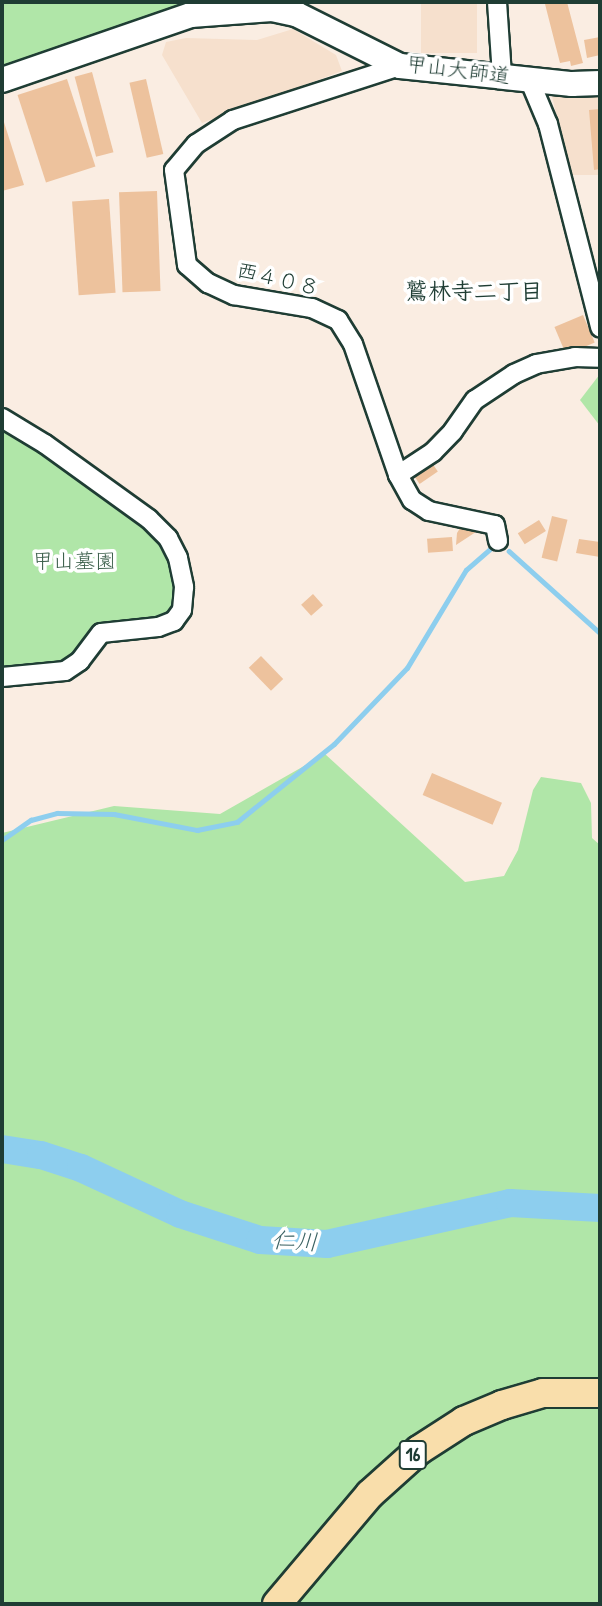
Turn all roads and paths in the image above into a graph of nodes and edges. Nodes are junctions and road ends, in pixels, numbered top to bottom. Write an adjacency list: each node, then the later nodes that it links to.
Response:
1 (496, 2): 3 (street)
2 (400, 66): 3 (street, 甲山大師道); 5 (street, 甲山大師道); 10 (street, 西４０８)
3 (502, 76): 4 (street, 甲山大師道)
4 (529, 79): 6 (street, 甲山大師道); 7 (street)
5 (2, 80)
6 (600, 83)
7 (600, 327)
8 (600, 358): 10 (street)
9 (2, 418): 12 (street)
10 (398, 475): 11 (street, 西４０８)
11 (498, 541)
12 (2, 677)
13 (600, 1393): 14 (main road, 16)
14 (277, 1604)

